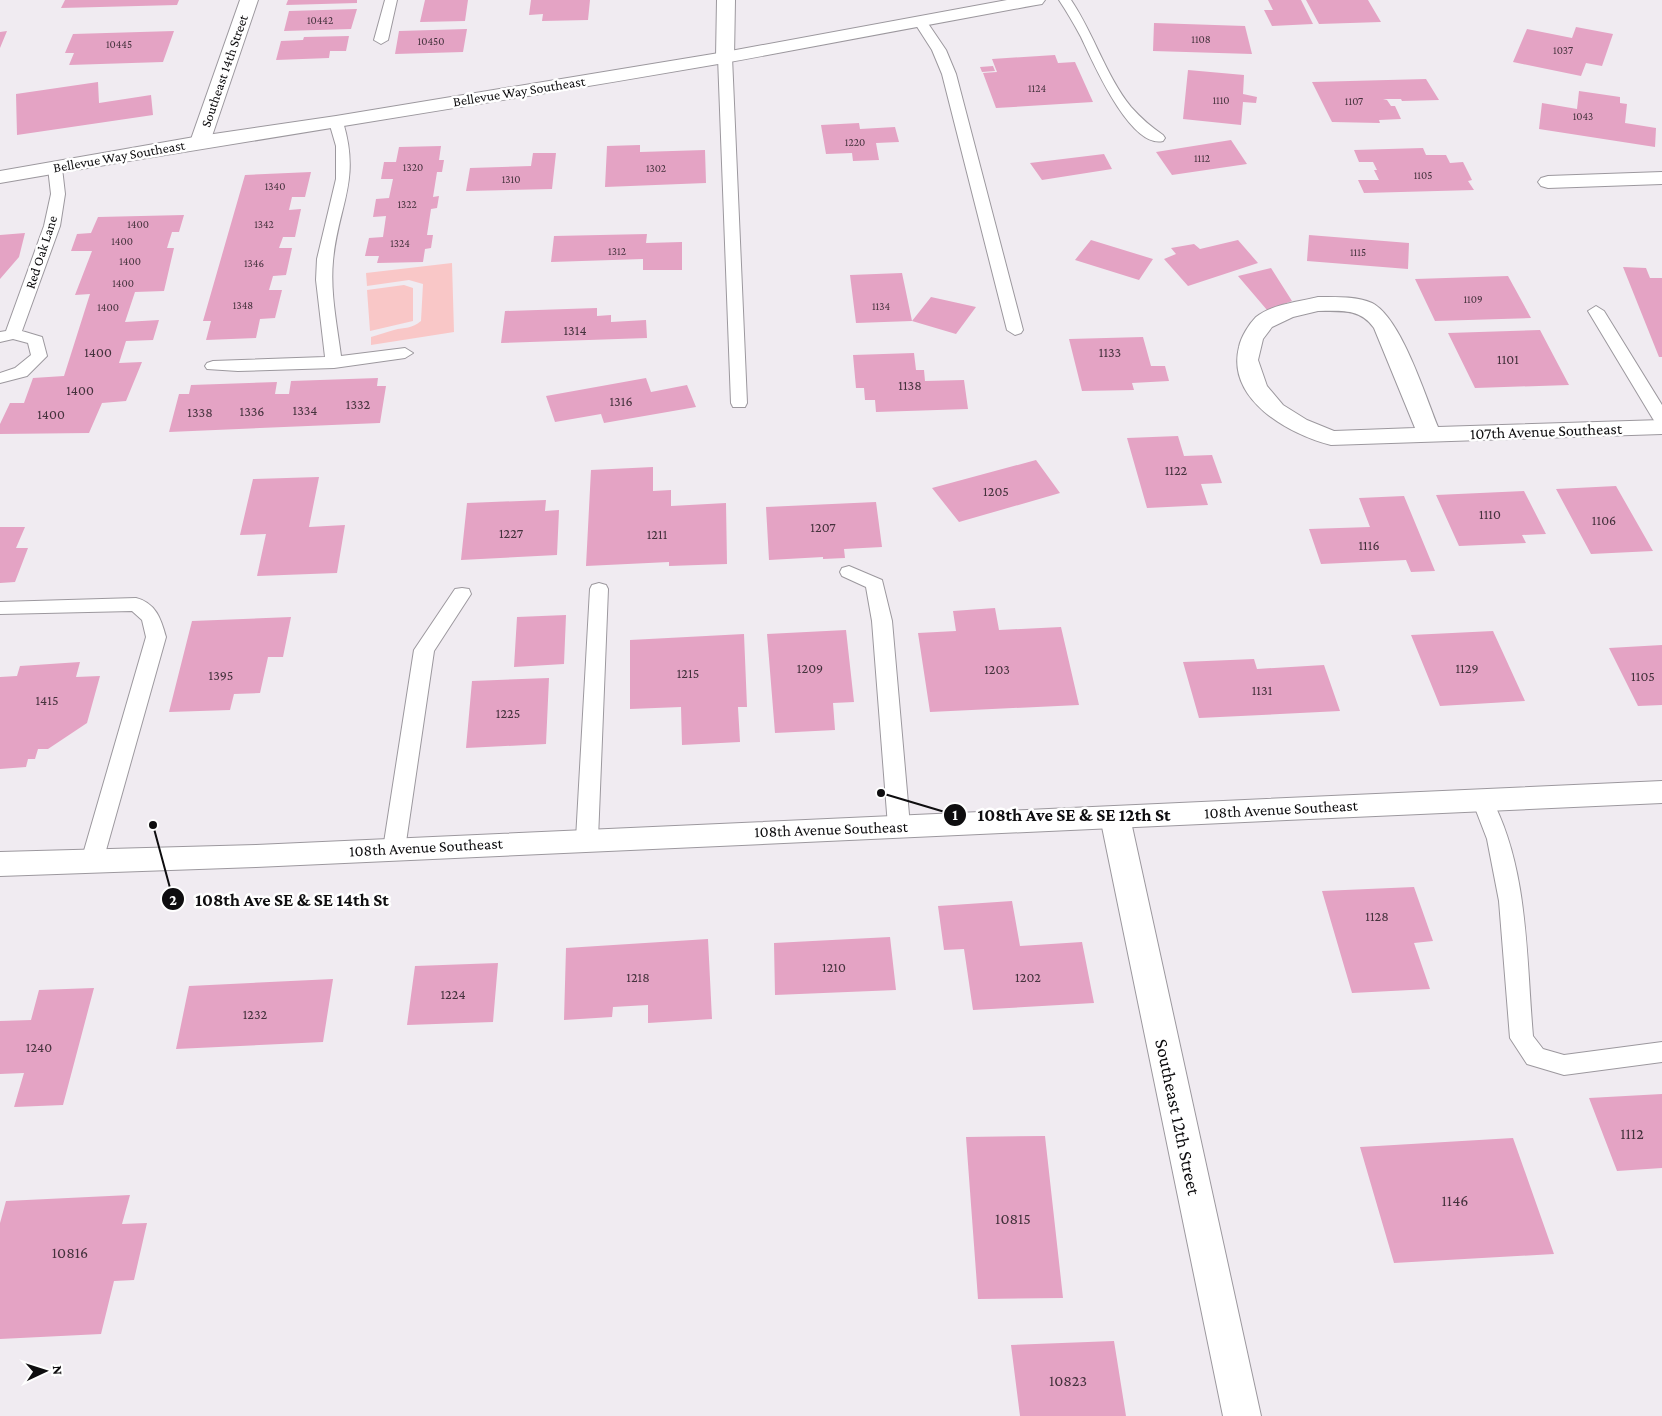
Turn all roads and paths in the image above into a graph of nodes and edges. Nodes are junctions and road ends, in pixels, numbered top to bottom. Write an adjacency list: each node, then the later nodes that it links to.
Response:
1 (249, 0): 11 (street, Southeast 14th Street)
2 (391, 0): 7 (lane)
3 (726, 0): 8 (street)
4 (1036, 0): 6 (street, Bellevue Way Southeast)
5 (1065, 0): 10 (lane)
6 (920, 22): 8 (street, Bellevue Way Southeast); 17 (lane)
7 (380, 40)
8 (726, 57): 9 (street, Bellevue Way Southeast); 23 (lane)
9 (336, 122): 11 (street, Bellevue Way Southeast); 20 (lane)
10 (1158, 138)
11 (200, 142): 12 (street, Bellevue Way Southeast)
12 (55, 168): 13 (street, Bellevue Way Southeast); 18 (lane, Red Oak Lane)
13 (0, 177)
14 (1662, 178): 15 (street)
15 (1548, 182)
16 (1596, 311): 24 (lane)
17 (1015, 330)
18 (6, 335): 22 (lane, Red Oak Lane)
19 (406, 353): 20 (lane)
20 (334, 363): 21 (lane)
21 (213, 366)
22 (0, 378)
23 (739, 403)
24 (1662, 419)
25 (1662, 427): 26 (street, 107th Avenue Southeast)
26 (1430, 435): 26 (street, 107th Avenue Southeast)
27 (849, 572): 34 (lane)
28 (599, 589): 35 (lane)
29 (462, 594): 36 (lane)
30 (0, 608): 37 (lane)
31 (1662, 792): 32 (street, 108th Avenue Southeast)
32 (1482, 800): 33 (street, 108th Avenue Southeast); 39 (lane)
33 (1115, 817): 34 (street, 108th Avenue Southeast); 40 (street, Southeast 12th Street)
34 (899, 826): 35 (street, 108th Avenue Southeast)
35 (587, 839): 36 (street, 108th Avenue Southeast)
36 (394, 849): 37 (street, 108th Avenue Southeast)
37 (92, 861): 38 (street, 108th Avenue Southeast)
38 (0, 864)
39 (1662, 1052)
40 (1242, 1416)

